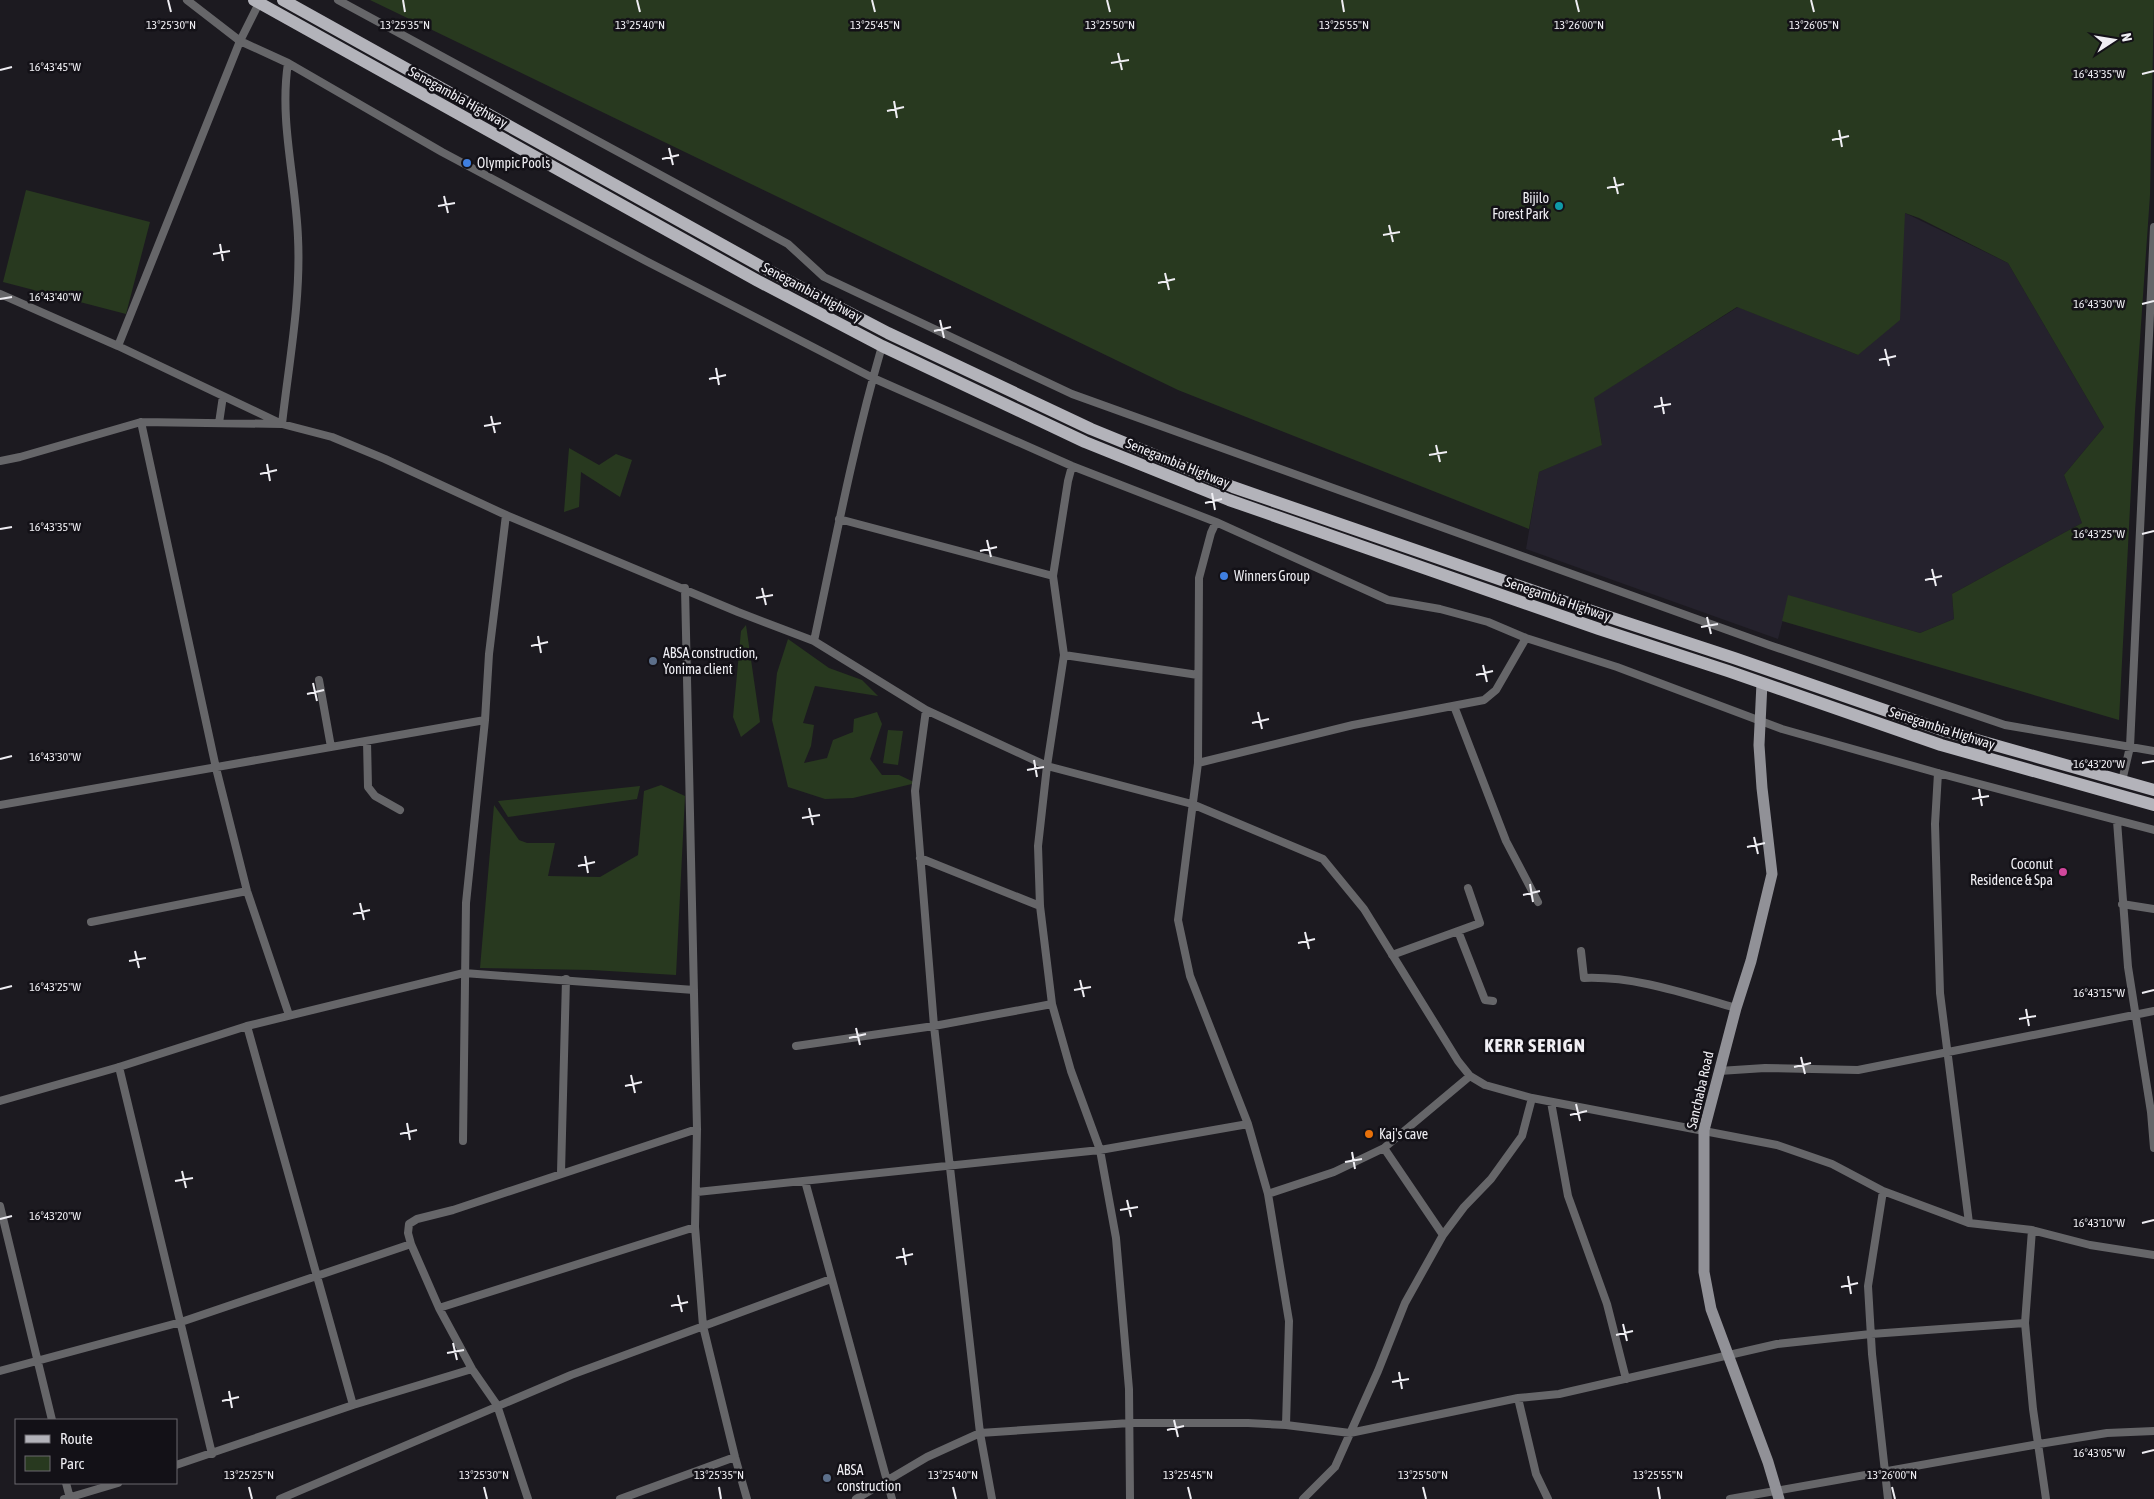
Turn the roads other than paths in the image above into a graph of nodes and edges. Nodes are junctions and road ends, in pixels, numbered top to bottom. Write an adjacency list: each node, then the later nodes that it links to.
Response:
1 (186, 0): 5 (street)
2 (282, 0): 41 (main road, Senegambia Highway)
3 (338, 0): 35 (street)
4 (256, 1): 5 (street); 10 (main road, Senegambia Highway)
5 (240, 41): 6 (street); 9 (street)
6 (288, 63): 11 (street); 15 (street)
7 (2154, 227): 35 (street)
8 (0, 294): 9 (street)
9 (118, 346): 12 (street)
10 (882, 346): 11 (street); 28 (main road, Senegambia Highway)
11 (873, 378): 17 (street); 19 (street)
12 (223, 396): 14 (street); 15 (street)
13 (141, 422): 14 (street); 16 (street); 39 (street)
14 (219, 422): 15 (street)
15 (282, 424): 18 (street)
16 (0, 460)
17 (1072, 466): 20 (street); 21 (street)
18 (506, 515): 22 (street); 32 (street)
19 (839, 520): 21 (street); 24 (street)
20 (1216, 522): 23 (street); 26 (street)
21 (1053, 576): 25 (street)
22 (685, 588): 24 (street); 62 (street)
23 (1526, 638): 29 (street); 31 (street)
24 (814, 641): 30 (street)
25 (1064, 655): 26 (street); 38 (street)
26 (1198, 675): 37 (street)
27 (319, 680): 34 (street)
28 (1762, 683): 31 (street, Sanchaba Road); 44 (main road, Senegambia Highway)
29 (1454, 706): 37 (street); 52 (street)
30 (926, 710): 38 (street); 49 (street)
31 (1760, 718): 40 (street); 65 (street, Sanchaba Road)
32 (485, 720): 33 (street); 60 (street)
33 (368, 742): 34 (street); 46 (street)
34 (331, 747): 39 (street)
35 (2130, 747): 36 (street); 41 (street)
36 (2154, 751)
37 (1198, 763): 43 (street)
38 (1047, 766): 43 (street); 54 (street)
39 (216, 768): 45 (street); 51 (street)
40 (1938, 773): 47 (street); 72 (street)
41 (2122, 781): 42 (main road, Senegambia Highway)
42 (2154, 790)
43 (1192, 804): 59 (street); 79 (street)
44 (2154, 804)
45 (0, 805)
46 (400, 810)
47 (2117, 821): 48 (street); 53 (street)
48 (2154, 830)
49 (920, 858): 54 (street); 70 (street)
50 (1468, 888): 57 (street)
51 (247, 891): 56 (street); 68 (street)
52 (1538, 902)
53 (2122, 904): 55 (street); 67 (street)
54 (1040, 906): 64 (street)
55 (2154, 909)
56 (91, 922)
57 (1458, 931): 59 (street); 63 (street)
58 (1581, 951): 65 (street)
59 (1392, 955): 75 (street)
60 (464, 973): 61 (street); 68 (street); 82 (street)
61 (566, 979): 62 (street); 87 (street)
62 (694, 990): 80 (street)
63 (1493, 1001)
64 (1052, 1004): 70 (street); 85 (street)
65 (1736, 1008): 74 (street, Sanchaba Road)
66 (2154, 1011): 67 (street)
67 (2136, 1014): 72 (street); 84 (street)
68 (289, 1015): 69 (street)
69 (247, 1026): 73 (street); 99 (street)
70 (934, 1026): 71 (street); 86 (street)
71 (796, 1046)
72 (1948, 1054): 74 (street); 93 (street)
73 (119, 1067): 77 (street); 102 (street)
74 (1718, 1071): 81 (street, Sanchaba Road)
75 (1470, 1076): 76 (street); 83 (street)
76 (1532, 1098): 78 (street); 96 (street)
77 (0, 1101)
78 (1551, 1102): 81 (street); 110 (street)
79 (1248, 1124): 85 (street); 91 (street)
80 (697, 1129): 87 (street); 90 (street)
81 (1704, 1130): 89 (street); 106 (street, Sanchaba Road)
82 (463, 1141)
83 (1384, 1148): 91 (street); 96 (street)
84 (2154, 1148)
85 (1100, 1150): 86 (street); 115 (street)
86 (950, 1166): 88 (street); 119 (street)
87 (561, 1173): 97 (street)
88 (805, 1182): 90 (street); 100 (street)
89 (1883, 1191): 93 (street); 105 (street)
90 (697, 1192): 94 (street)
91 (1268, 1194): 116 (street)
92 (0, 1206): 107 (street)
93 (1969, 1223): 95 (street)
94 (695, 1227): 101 (street); 104 (street)
95 (2032, 1230): 98 (street); 103 (street)
96 (1443, 1235): 118 (street)
97 (411, 1244): 99 (street); 101 (street)
98 (2154, 1255)
99 (316, 1277): 102 (street); 112 (street)
100 (831, 1279): 104 (street); 125 (street)
101 (439, 1308): 108 (street)
102 (181, 1322): 107 (street); 121 (street)
103 (2025, 1323): 105 (street); 120 (street)
104 (703, 1326): 113 (street); 122 (street)
105 (1870, 1334): 106 (street); 124 (street)
106 (1728, 1357): 110 (street); 128 (street, Sanchaba Road)
107 (37, 1359): 109 (street); 114 (street)
108 (472, 1369): 112 (street); 113 (street)
109 (0, 1371)
110 (1626, 1379): 111 (street)
111 (1518, 1398): 118 (street); 139 (street)
112 (353, 1405): 121 (street)
113 (497, 1406): 130 (street); 131 (street)
114 (52, 1419)
115 (1130, 1423): 116 (street); 119 (street); 137 (street)
116 (1286, 1425): 118 (street)
117 (2154, 1431): 120 (street)
118 (1350, 1432): 138 (street)
119 (980, 1433): 125 (street); 136 (street)
120 (2039, 1444): 124 (street); 142 (street)
121 (212, 1454): 123 (street)
122 (735, 1457): 132 (street); 133 (street)
123 (178, 1464)
124 (1884, 1471): 128 (street); 141 (street)
125 (885, 1480): 134 (street); 135 (street)
126 (66, 1484): 129 (street)
127 (115, 1484): 129 (street)
128 (1778, 1494): 140 (street)
129 (67, 1498)
130 (280, 1499)
131 (528, 1499)
132 (620, 1499)
133 (748, 1499)
134 (856, 1499)
135 (892, 1499)
136 (992, 1499)
137 (1130, 1499)
138 (1303, 1499)
139 (1548, 1499)
140 (1730, 1499)
141 (1888, 1499)
142 (2046, 1499)

